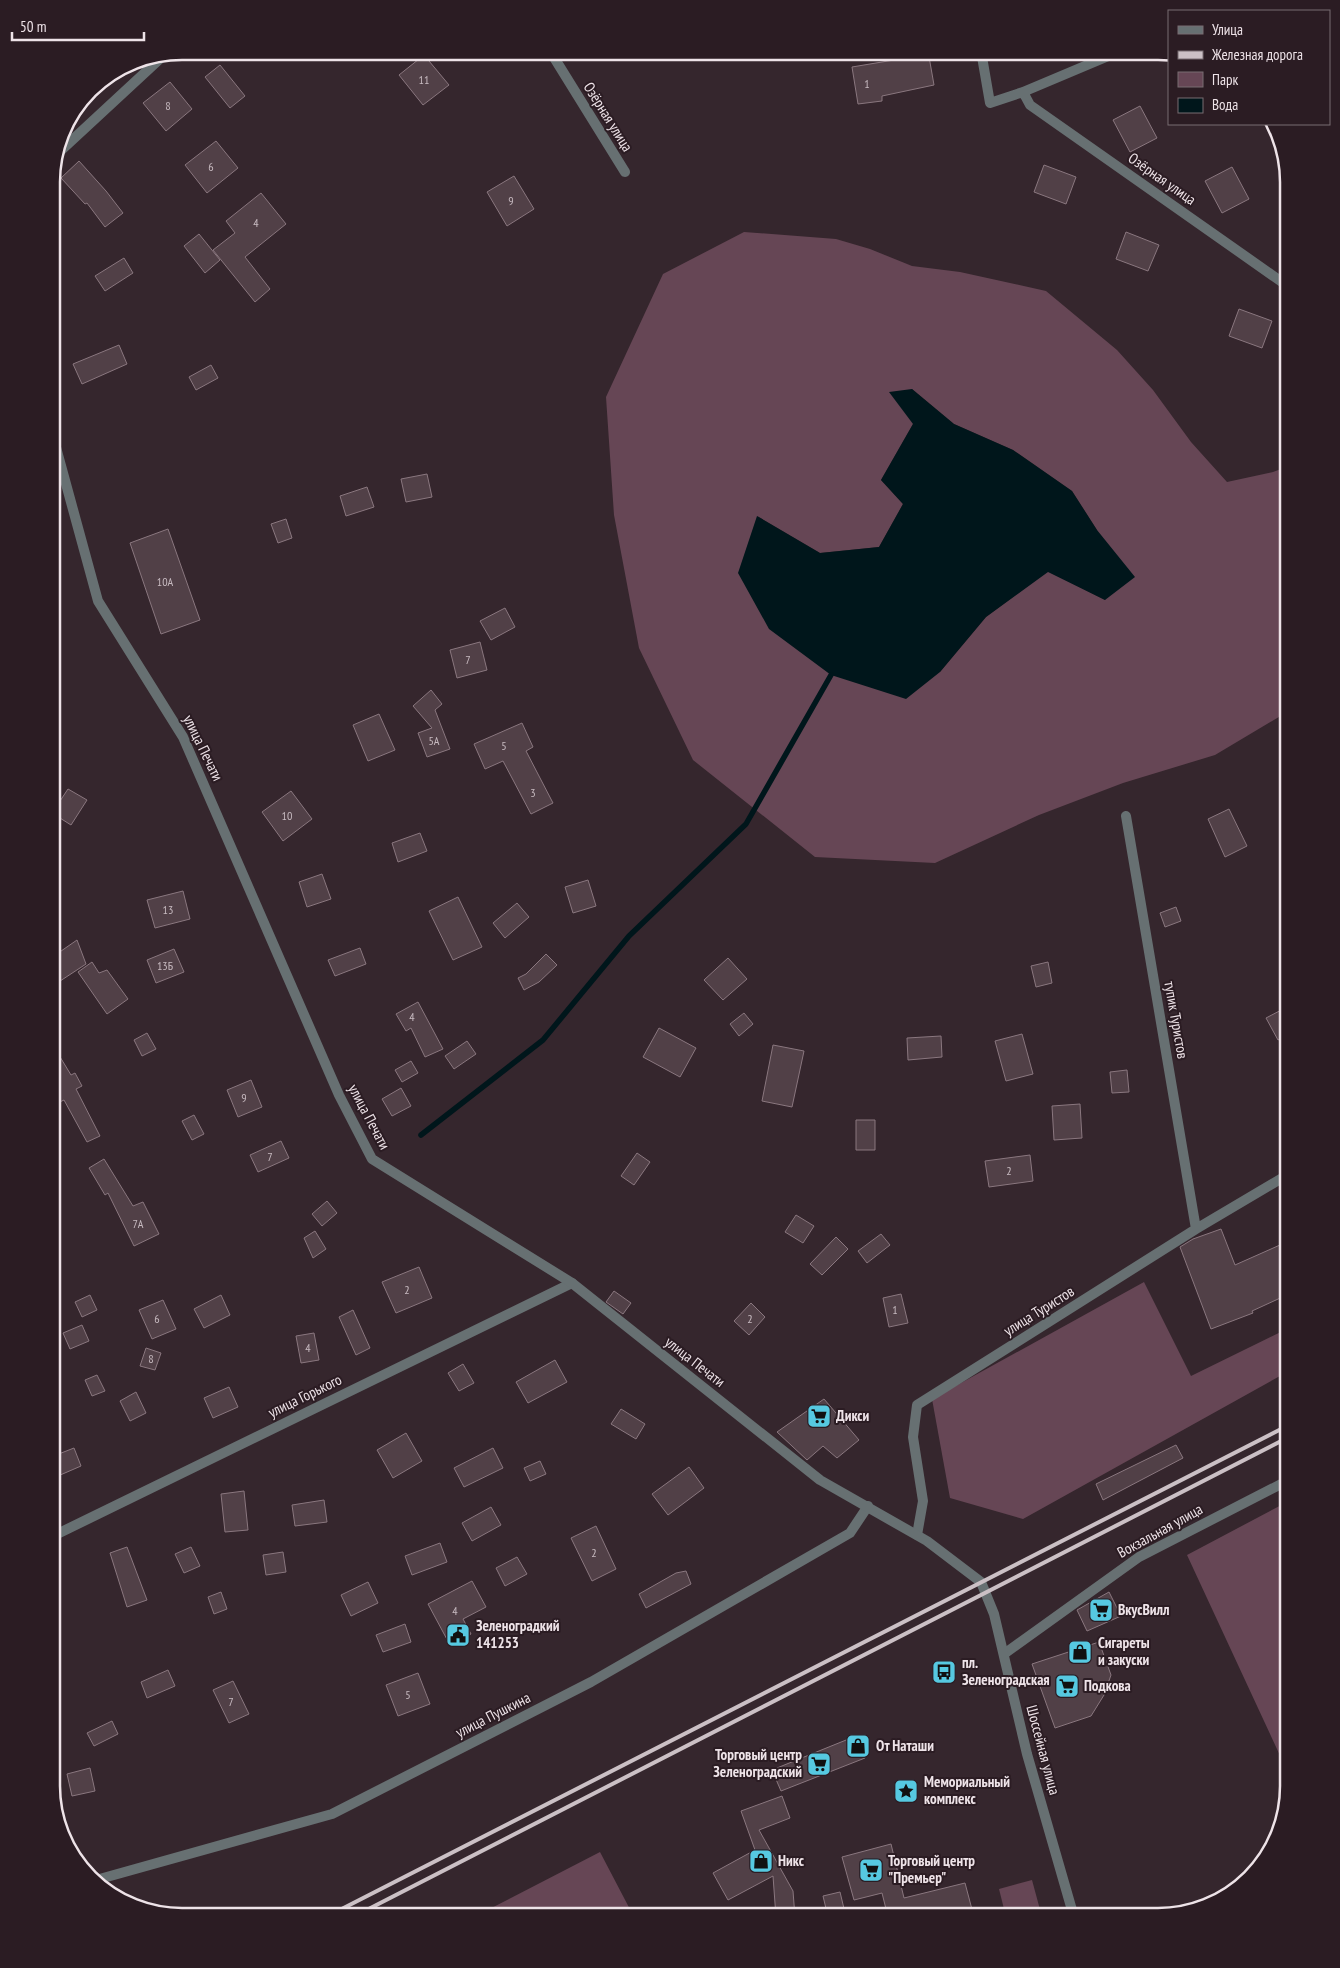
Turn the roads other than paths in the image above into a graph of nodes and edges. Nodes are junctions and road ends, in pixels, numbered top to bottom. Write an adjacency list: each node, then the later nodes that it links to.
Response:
1 (556, 60): 7 (street, Озёрная улица)
2 (982, 60): 5 (street)
3 (1099, 60): 5 (street)
4 (156, 63): 6 (street)
5 (1023, 92): 8 (street, Озёрная улица)
6 (65, 148)
7 (625, 172)
8 (1280, 281)
9 (60, 459): 13 (street, улица Печати)
10 (1126, 816): 12 (street, тупик Туристов)
11 (1280, 1179): 12 (street, улица Туристов)
12 (1196, 1229): 17 (street, улица Туристов)
13 (572, 1283): 15 (street, улица Печати); 16 (street, улица Горького)
14 (1280, 1485): 19 (street, Вокзальная улица)
15 (868, 1506): 17 (street, улица Печати); 20 (street, улица Пушкина)
16 (60, 1533)
17 (917, 1534): 18 (street, улица Печати)
18 (985, 1591): 19 (street, Шоссейная улица)
19 (1004, 1654): 21 (street, Шоссейная улица)
20 (102, 1878)
21 (1071, 1908)

